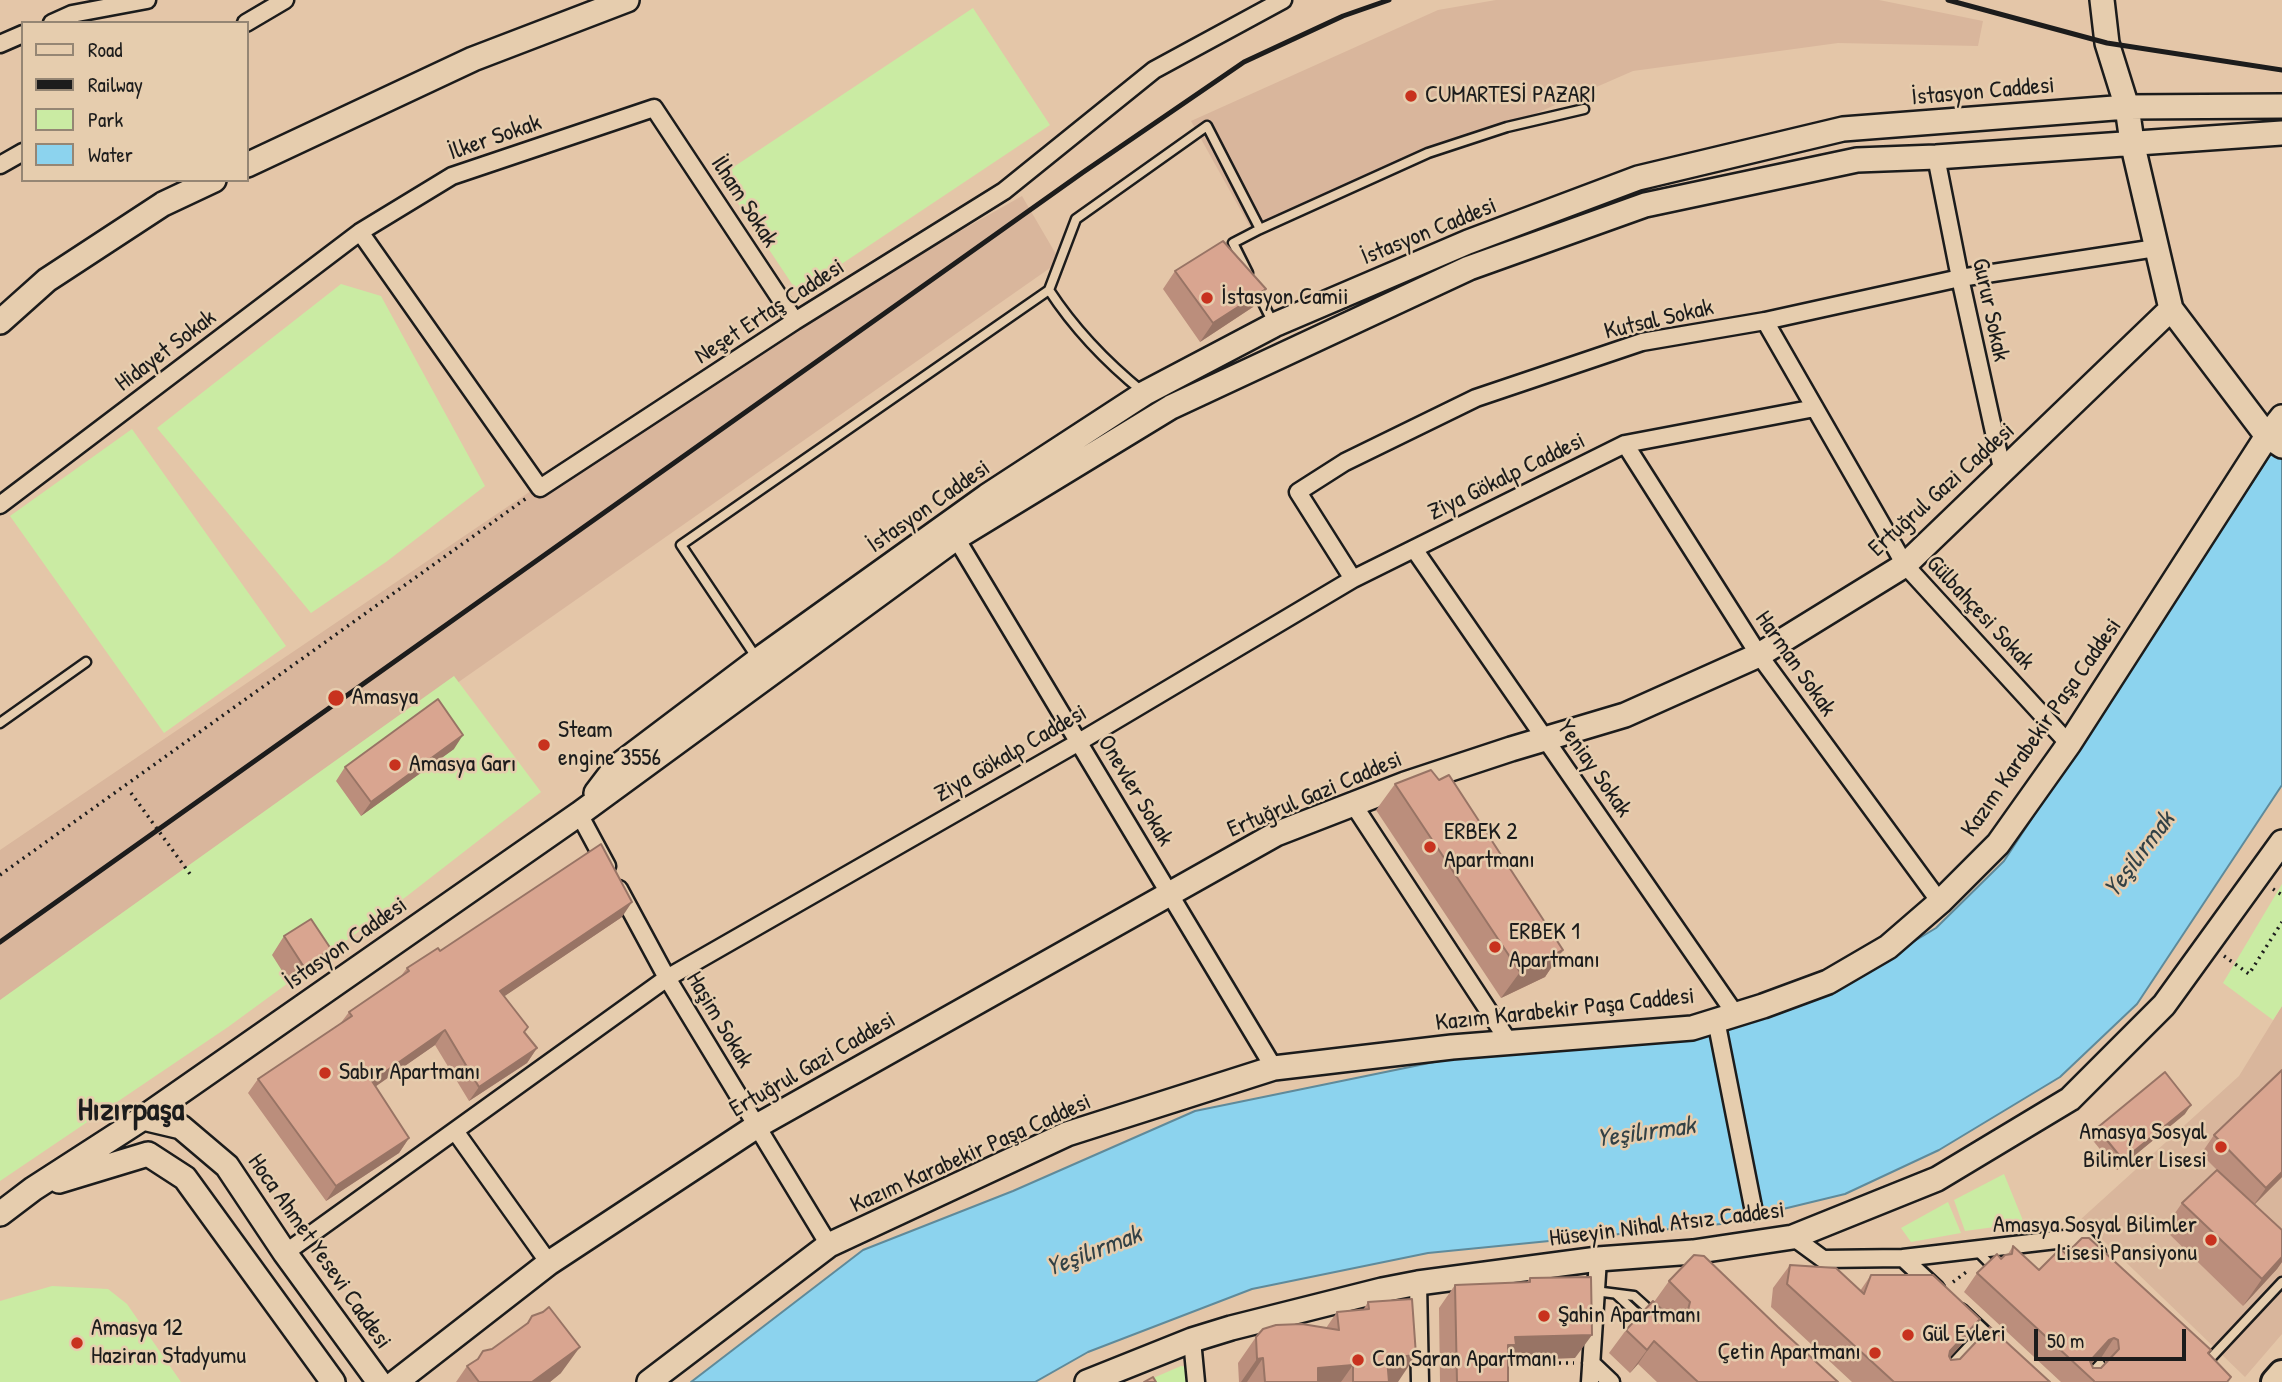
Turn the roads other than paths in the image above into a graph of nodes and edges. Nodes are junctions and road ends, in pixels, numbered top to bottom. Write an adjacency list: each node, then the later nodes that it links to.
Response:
1 (147, 0): 6 (street)
2 (285, 0): 7 (street)
3 (626, 0): 19 (street)
4 (1283, 0): 27 (street, Neşet Ertaş Caddesi)
5 (2102, 0): 10 (street)
6 (56, 21)
7 (248, 22)
8 (21, 35): 9 (street)
9 (0, 44)
10 (2127, 107): 11 (street, İstasyon Caddesi); 15 (street); 30 (street, İstasyon Caddesi)
11 (2282, 107)
12 (654, 108): 22 (street, İlker Sokak); 27 (street, İlham Sokak)
13 (1584, 109): 21 (lane)
14 (2282, 133): 15 (street, İstasyon Caddesi)
15 (2132, 142): 17 (street, İstasyon Caddesi); 23 (street)
16 (21, 153): 18 (street)
17 (1936, 157): 24 (street, Gurur Sokak); 38 (street, İstasyon Caddesi)
18 (0, 164)
19 (248, 165)
20 (211, 182): 29 (street)
21 (1260, 229): 25 (lane); 30 (lane)
22 (360, 232): 27 (street, Neşet Ertaş Caddesi); 37 (street, Hidayet Sokak)
23 (2156, 248): 24 (street, Kutsal Sokak); 26 (street)
24 (1960, 278): 28 (street, Kutsal Sokak); 36 (street, Gurur Sokak)
25 (1049, 290): 31 (lane); 44 (lane)
26 (2171, 310): 34 (street); 36 (street, Ertuğrul Gazi Caddesi)
27 (795, 321)
28 (1765, 321): 32 (street, Gülbahçesi Sokak); 41 (street, Kutsal Sokak)
29 (0, 322)
30 (1275, 325): 31 (street, İstasyon Caddesi)
31 (1145, 393): 44 (street, İstasyon Caddesi)
32 (1815, 408): 35 (street, Ziya Gökalp Caddesi); 40 (street, Gülbahçesi Sokak)
33 (2282, 417): 34 (street, Kazım Karabekir Paşa Caddesi)
34 (2274, 441): 48 (street, Kazım Karabekir Paşa Caddesi)
35 (1625, 444): 39 (street, Ziya Gökalp Caddesi); 42 (street, Harman Sokak)
36 (2003, 472): 40 (street, Ertuğrul Gazi Caddesi)
37 (0, 505)
38 (956, 538): 44 (street, İstasyon Caddesi); 47 (street, Onevler Sokak)
39 (1414, 548): 41 (street, Ziya Gökalp Caddesi); 46 (street, Yeniay Sokak)
40 (1905, 565): 42 (street, Ertuğrul Gazi Caddesi); 48 (street, Gülbahçesi Sokak)
41 (1353, 579): 47 (street, Ziya Gökalp Caddesi)
42 (1759, 655): 46 (street, Ertuğrul Gazi Caddesi); 53 (street, Harman Sokak)
43 (86, 662): 45 (lane)
44 (764, 668): 50 (street, İstasyon Caddesi)
45 (0, 723)
46 (1546, 740): 49 (street, Ertuğrul Gazi Caddesi); 55 (street, Yeniay Sokak)
47 (1079, 742): 52 (street, Onevler Sokak); 54 (street, Ziya Gökalp Caddesi)
48 (2069, 744): 53 (street, Kazım Karabekir Paşa Caddesi)
49 (1353, 804): 52 (street, Ertuğrul Gazi Caddesi); 56 (street)
50 (579, 814): 54 (street, Haşim Sokak); 58 (street, İstasyon Caddesi)
51 (2282, 842): 64 (street, Hüseyin Nihal Atsız Caddesi)
52 (1169, 892): 57 (street, Onevler Sokak); 59 (street, Ertuğrul Gazi Caddesi)
53 (1940, 902): 55 (street, Kazım Karabekir Paşa Caddesi)
54 (667, 978): 59 (street, Haşim Sokak); 60 (street, Ziya Gökalp Caddesi)
55 (1726, 1017): 56 (street, Kazım Karabekir Paşa Caddesi); 62 (street)
56 (1509, 1042): 57 (street, Kazım Karabekir Paşa Caddesi)
57 (1275, 1068): 65 (street, Kazım Karabekir Paşa Caddesi)
58 (143, 1118): 61 (street); 67 (street, Hoca Ahmet Yesevi Caddesi)
59 (757, 1126): 65 (street, Haşim Sokak); 70 (street, Ertuğrul Gazi Caddesi)
60 (455, 1131): 67 (street, Ziya Gökalp Caddesi); 70 (street)
61 (33, 1189): 63 (street); 87 (street)
62 (1754, 1212)
63 (0, 1214)
64 (1793, 1237): 68 (street); 69 (street, Hüseyin Nihal Atsız Caddesi)
65 (829, 1245): 90 (street, Kazım Karabekir Paşa Caddesi)
66 (1976, 1250): 68 (street); 71 (street); 72 (lane)
67 (285, 1253): 88 (street, Hoca Ahmet Yesevi Caddesi)
68 (1903, 1258): 79 (street)
69 (1598, 1259): 74 (street, Hüseyin Nihal Atsız Caddesi); 75 (street)
70 (549, 1263): 89 (street, Ertuğrul Gazi Caddesi)
71 (2108, 1263)
72 (1993, 1267)
73 (2282, 1282): 82 (lane)
74 (1418, 1283): 80 (street, Hüseyin Nihal Atsız Caddesi); 93 (street)
75 (1589, 1292): 76 (lane); 83 (street)
76 (1616, 1294): 77 (lane); 78 (lane)
77 (1660, 1320)
78 (1651, 1328)
79 (1982, 1332): 81 (street); 85 (lane)
80 (1192, 1340): 91 (street, Hüseyin Nihal Atsız Caddesi); 92 (street)
81 (2011, 1359)
82 (2208, 1362)
83 (1591, 1363): 94 (street); 95 (street)
84 (2100, 1364): 96 (lane)
85 (1948, 1368)
86 (2282, 1374): 97 (main road)
87 (333, 1382)
88 (379, 1382)
89 (396, 1382)
90 (649, 1382)
91 (1087, 1382)
92 (1196, 1382)
93 (1420, 1382)
94 (1590, 1382)
95 (1611, 1382)
96 (2083, 1382)
97 (2275, 1382)

